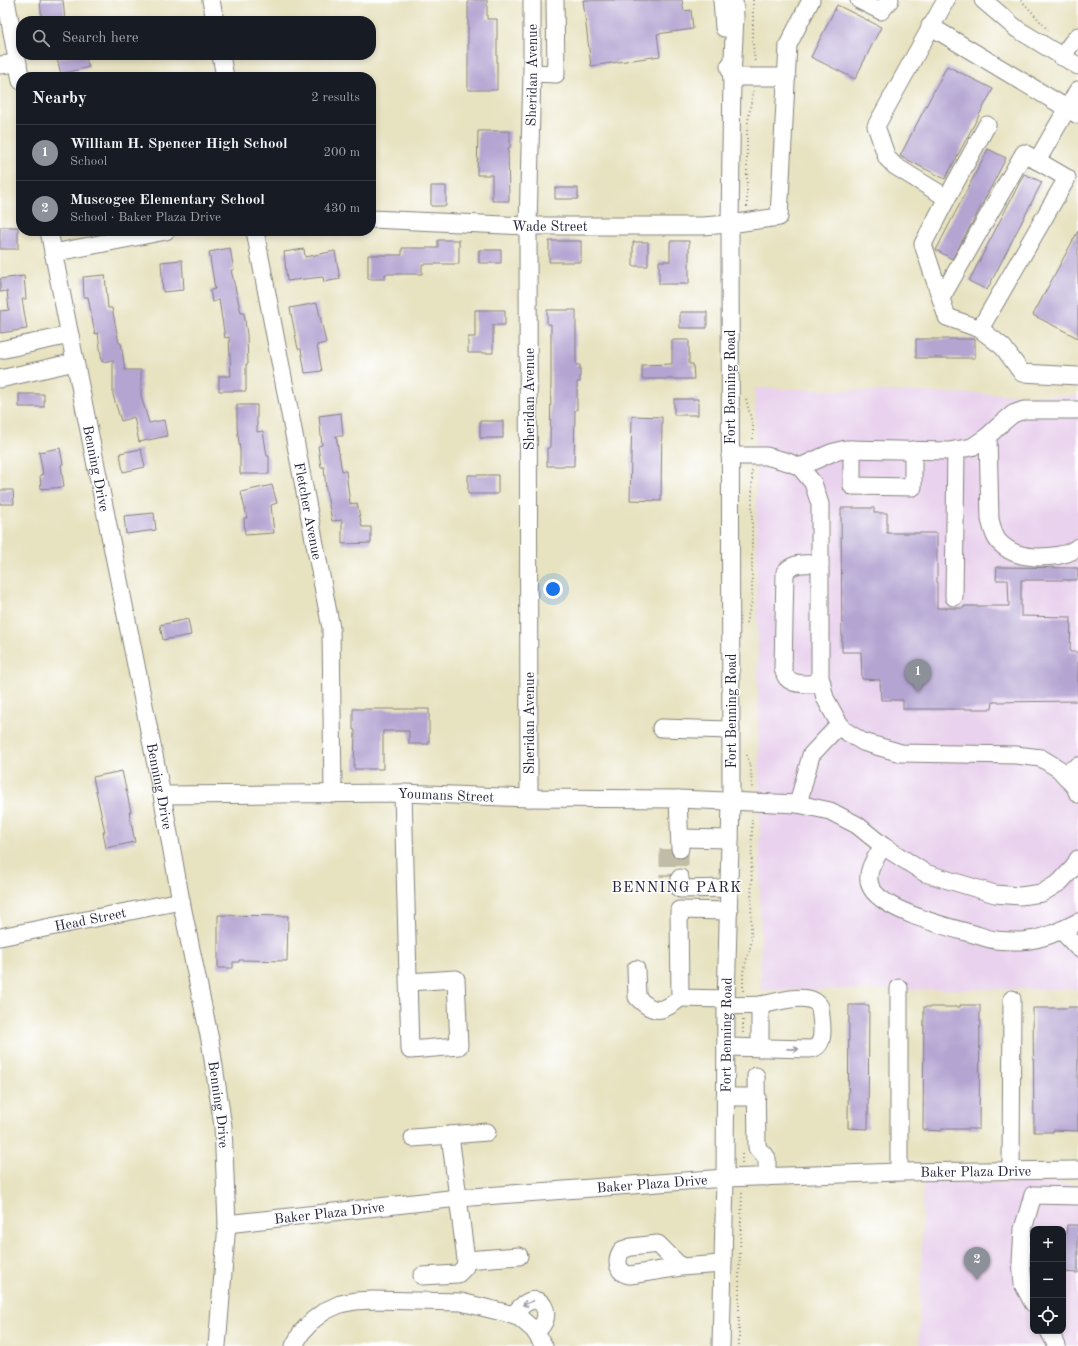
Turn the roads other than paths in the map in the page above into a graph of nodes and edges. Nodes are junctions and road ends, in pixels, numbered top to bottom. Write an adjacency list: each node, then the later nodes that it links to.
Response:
1 (210, 0): 13 (street)
2 (532, 0): 26 (street, Sheridan Avenue)
3 (555, 0): 26 (street)
4 (722, 0): 27 (street, Fort Benning Road)
5 (734, 0): 14 (street, Fort Benning Road)
6 (740, 0): 14 (street)
7 (811, 0): 28 (street)
8 (859, 0): 9 (street)
9 (890, 0)
10 (946, 0): 15 (street)
11 (989, 2): 17 (street)
12 (5, 10): 18 (street)
13 (213, 16)
14 (735, 17): 27 (street, Fort Benning Road)
15 (930, 26): 30 (street); 33 (street)
16 (1078, 36): 17 (street)
17 (1056, 54): 23 (street)
18 (16, 55)
19 (17, 60): 21 (street)
20 (222, 60): 25 (street)
21 (18, 63): 22 (street); 24 (street)
22 (0, 66)
23 (1078, 66)
24 (20, 72)
25 (224, 72)
26 (532, 73): 36 (street, Sheridan Avenue)
27 (732, 76): 28 (street); 35 (street, Fort Benning Road)
28 (787, 77): 35 (street, Wade Street)
29 (1078, 90): 30 (street)
30 (1073, 112): 32 (street)
31 (987, 125): 33 (street)
32 (1037, 161): 41 (street); 42 (street)
33 (948, 198): 41 (street)
34 (376, 219): 36 (street, Wade Street)
35 (730, 224): 36 (street, Wade Street); 53 (street, Fort Benning Road)
36 (528, 226): 67 (street, Sheridan Avenue)
37 (50, 236): 40 (street, Benning Drive)
38 (140, 236): 40 (street)
39 (256, 236): 64 (street, Fletcher Avenue)
40 (53, 253): 43 (street, Benning Drive)
41 (941, 298): 42 (street)
42 (980, 328): 46 (street)
43 (70, 335): 44 (street); 45 (street, Benning Drive)
44 (0, 350)
45 (75, 362): 47 (street); 63 (street, Benning Drive)
46 (1078, 376)
47 (0, 379)
48 (1078, 410): 49 (street)
49 (988, 436): 52 (street); 55 (street)
50 (852, 449): 51 (street); 51 (street); 54 (street)
51 (913, 450): 52 (street)
52 (956, 450): 57 (street)
53 (730, 456): 54 (street); 61 (street, Fort Benning Road)
54 (800, 467): 56 (street)
55 (1078, 547)
56 (820, 564): 58 (street); 58 (street)
57 (954, 597)
58 (822, 684): 59 (street)
59 (840, 724): 62 (street); 70 (street)
60 (661, 728): 61 (street)
61 (731, 730): 69 (street, Fort Benning Road)
62 (1071, 770): 66 (street)
63 (162, 794): 64 (street, Youmans Street); 76 (street, Benning Drive)
64 (334, 794): 65 (street, Youmans Street)
65 (403, 794): 67 (street, Youmans Street); 83 (street)
66 (1078, 794)
67 (529, 798): 68 (street, Youmans Street)
68 (678, 799): 69 (street, Youmans Street); 71 (street)
69 (731, 801): 70 (street, Youmans Street); 71 (street, Fort Benning Road)
70 (798, 804): 72 (street, Youmans Street)
71 (730, 839): 75 (street, Fort Benning Road)
72 (883, 846): 73 (street, Youmans Street); 79 (street)
73 (1078, 859)
74 (680, 879): 75 (street)
75 (729, 888): 77 (street, Fort Benning Road)
76 (181, 901): 80 (street, Head Street); 106 (street, Benning Drive)
77 (728, 911): 85 (street); 87 (street, Fort Benning Road)
78 (1078, 922): 79 (street)
79 (1061, 930): 81 (street)
80 (0, 937)
81 (1078, 948)
82 (636, 969): 85 (street)
83 (408, 982): 83 (street)
84 (899, 988): 100 (street)
85 (680, 998): 87 (street)
86 (1012, 999): 97 (street)
87 (726, 1002): 88 (street); 89 (street, Fort Benning Road)
88 (760, 1005): 90 (street); 90 (street, one-way to 88)
89 (726, 1047): 90 (street); 92 (street, Fort Benning Road)
90 (760, 1048)
91 (756, 1076): 93 (street)
92 (725, 1097): 93 (street); 102 (street, Fort Benning Road)
93 (757, 1097): 101 (street)
94 (487, 1132): 95 (street)
95 (450, 1135): 96 (street); 105 (street)
96 (413, 1138)
97 (1011, 1170): 98 (street, Baker Plaza Drive); 100 (street, Baker Plaza Drive)
98 (1033, 1170): 99 (street, Baker Plaza Drive); 103 (street)
99 (1078, 1170)
100 (899, 1172): 101 (street, Baker Plaza Drive)
101 (767, 1177): 102 (street, Baker Plaza Drive)
102 (725, 1178): 105 (street, Baker Plaza Drive); 109 (street, Fort Benning Road)
103 (1033, 1196): 104 (street); 112 (street)
104 (1078, 1196)
105 (458, 1198): 106 (street, Baker Plaza Drive); 108 (street)
106 (227, 1224): 116 (street, Benning Drive)
107 (519, 1256): 108 (street)
108 (466, 1260): 111 (street)
109 (722, 1264): 110 (street); 118 (street, Fort Benning Road)
110 (681, 1266)
111 (422, 1276)
112 (1030, 1298)
113 (513, 1315): 115 (street); 115 (street, one-way to 113); 117 (street)
114 (1051, 1334): 119 (street)
115 (540, 1339)
116 (217, 1346)
117 (294, 1346)
118 (721, 1346)
119 (1057, 1346)

